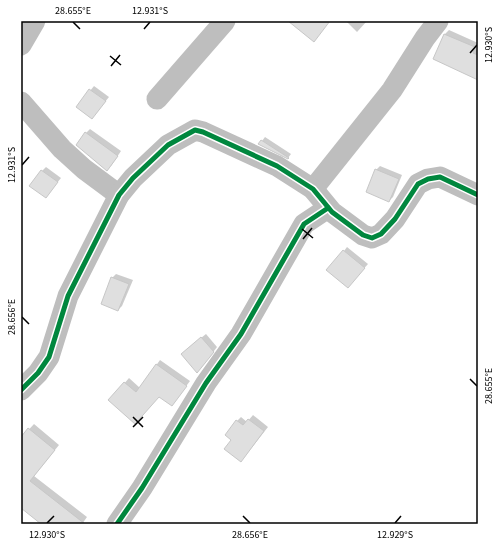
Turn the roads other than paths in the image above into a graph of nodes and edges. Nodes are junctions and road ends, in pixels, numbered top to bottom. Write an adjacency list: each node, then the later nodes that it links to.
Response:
1 (35, 21): 4 (street)
2 (225, 21): 5 (street)
3 (438, 21): 7 (street)
4 (21, 45)
5 (157, 99)
6 (21, 102): 8 (street)
7 (313, 189): 8 (street); 10 (street)
8 (119, 195): 11 (street)
9 (478, 195): 10 (street)
10 (328, 208): 12 (street)
11 (21, 390)
12 (117, 524)

